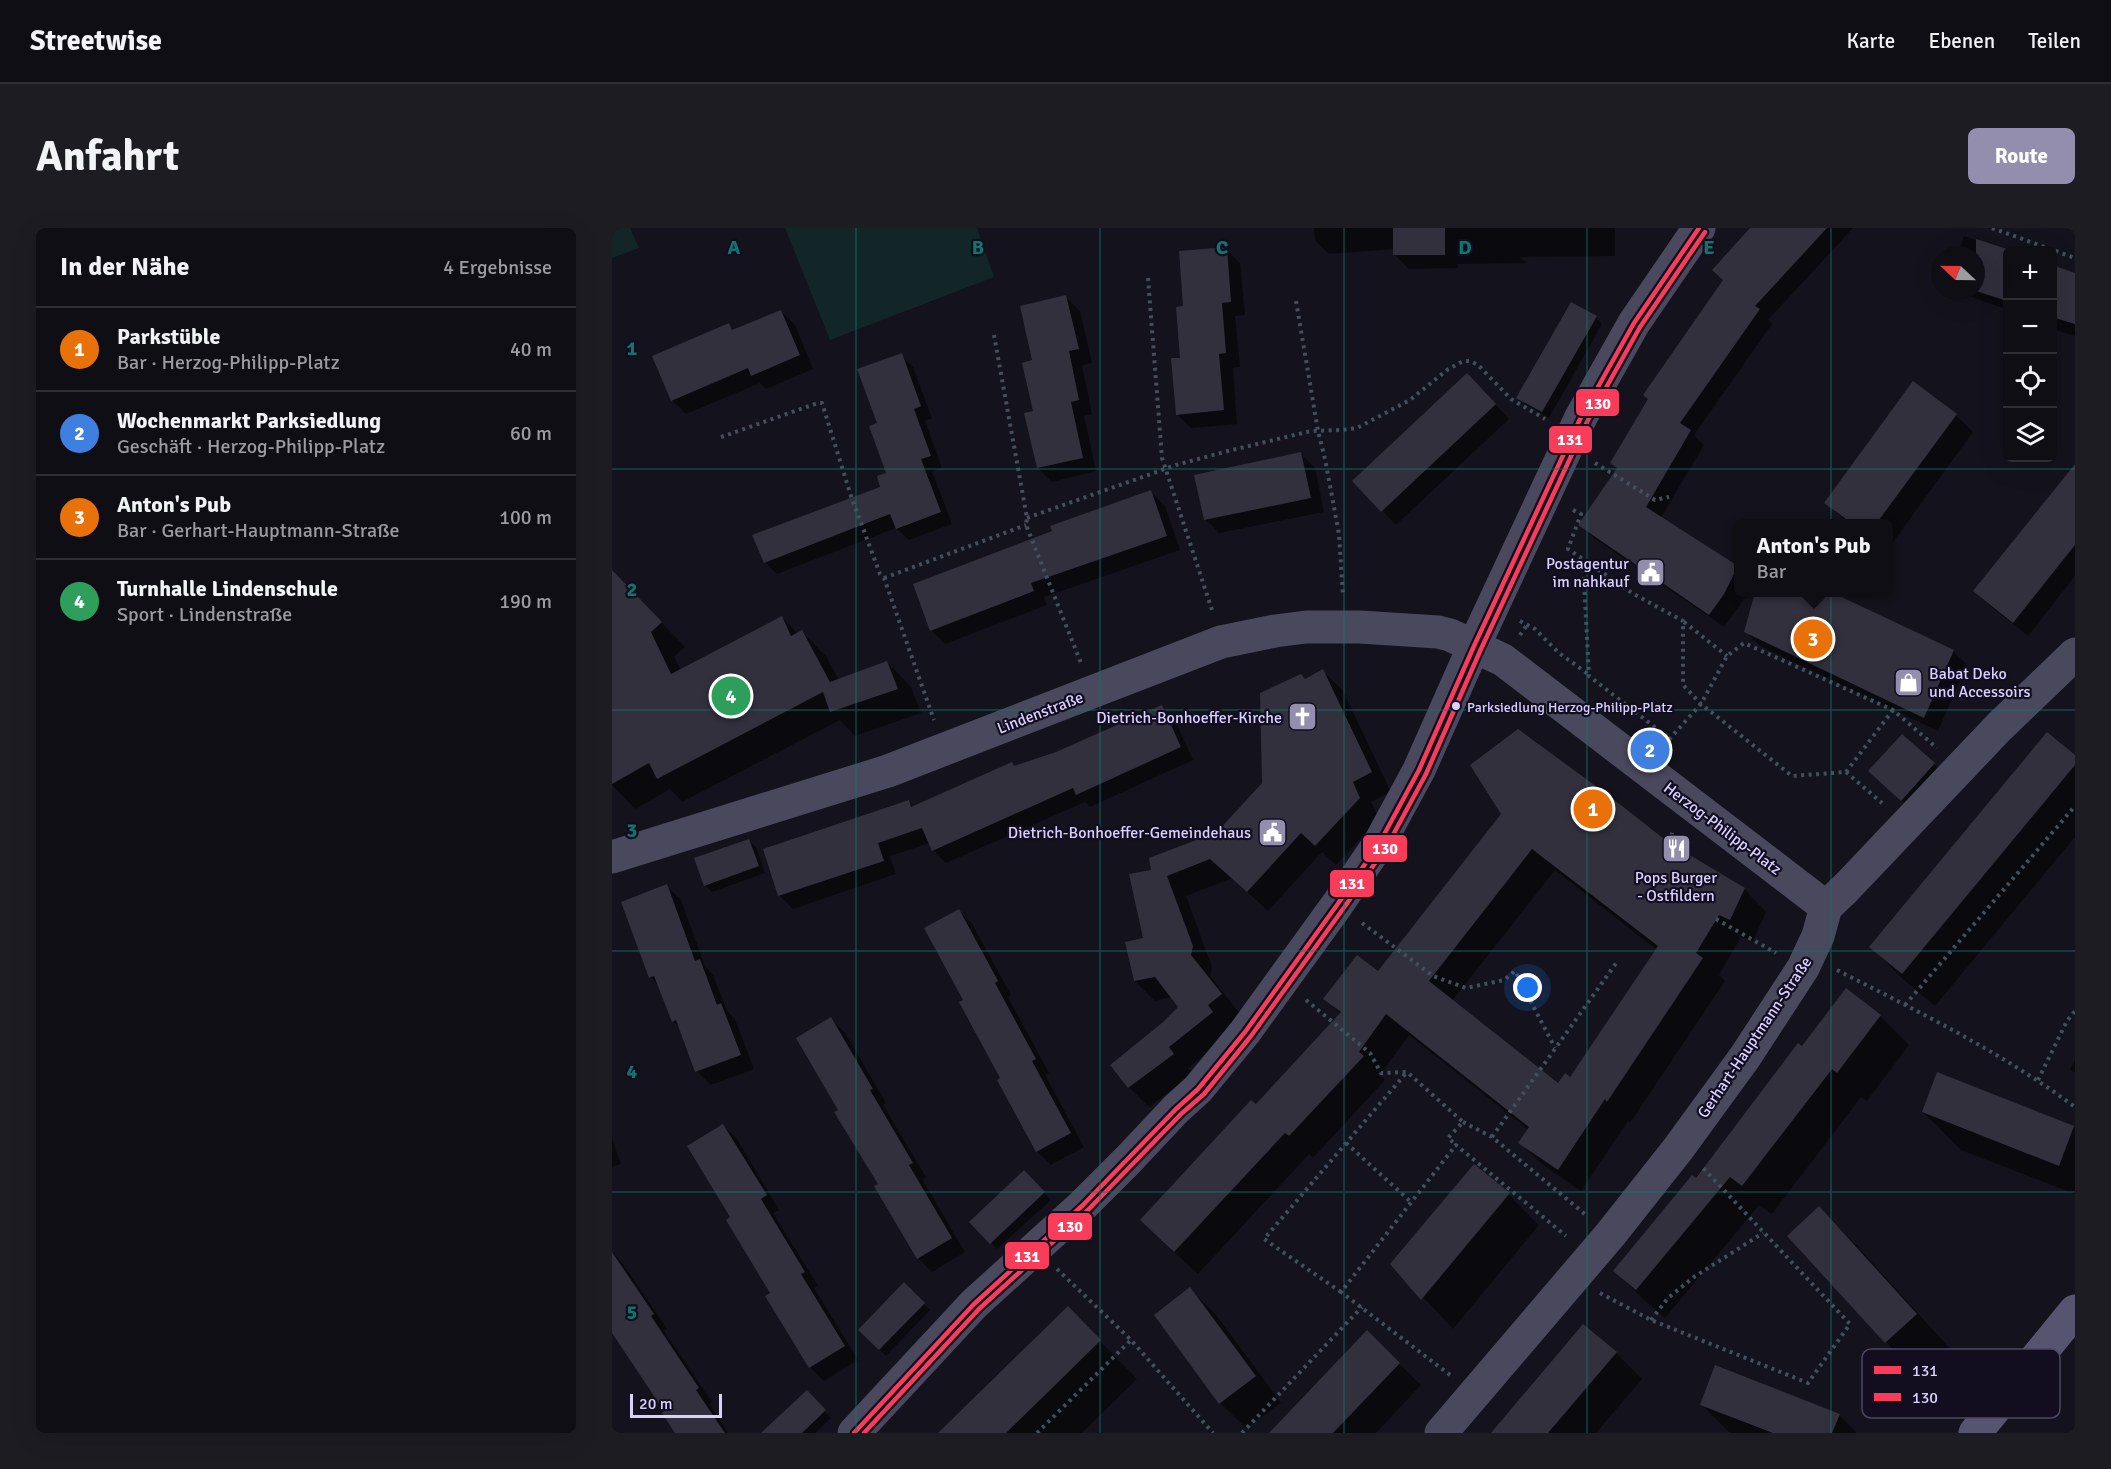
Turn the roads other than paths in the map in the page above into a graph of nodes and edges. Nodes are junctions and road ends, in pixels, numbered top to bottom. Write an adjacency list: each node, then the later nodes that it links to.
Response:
1 (1699, 228): 2 (street)
2 (1474, 646): 4 (street, Lindenstraße); 5 (street, Herzog-Philipp-Platz); 9 (street)
3 (2075, 654): 5 (street)
4 (612, 857)
5 (1826, 907): 10 (street, Gerhart-Hauptmann-Straße)
6 (2075, 1311): 7 (main road)
7 (2044, 1349)
8 (1987, 1418): 11 (main road)
9 (854, 1433)
10 (1441, 1433)
11 (1975, 1433)

